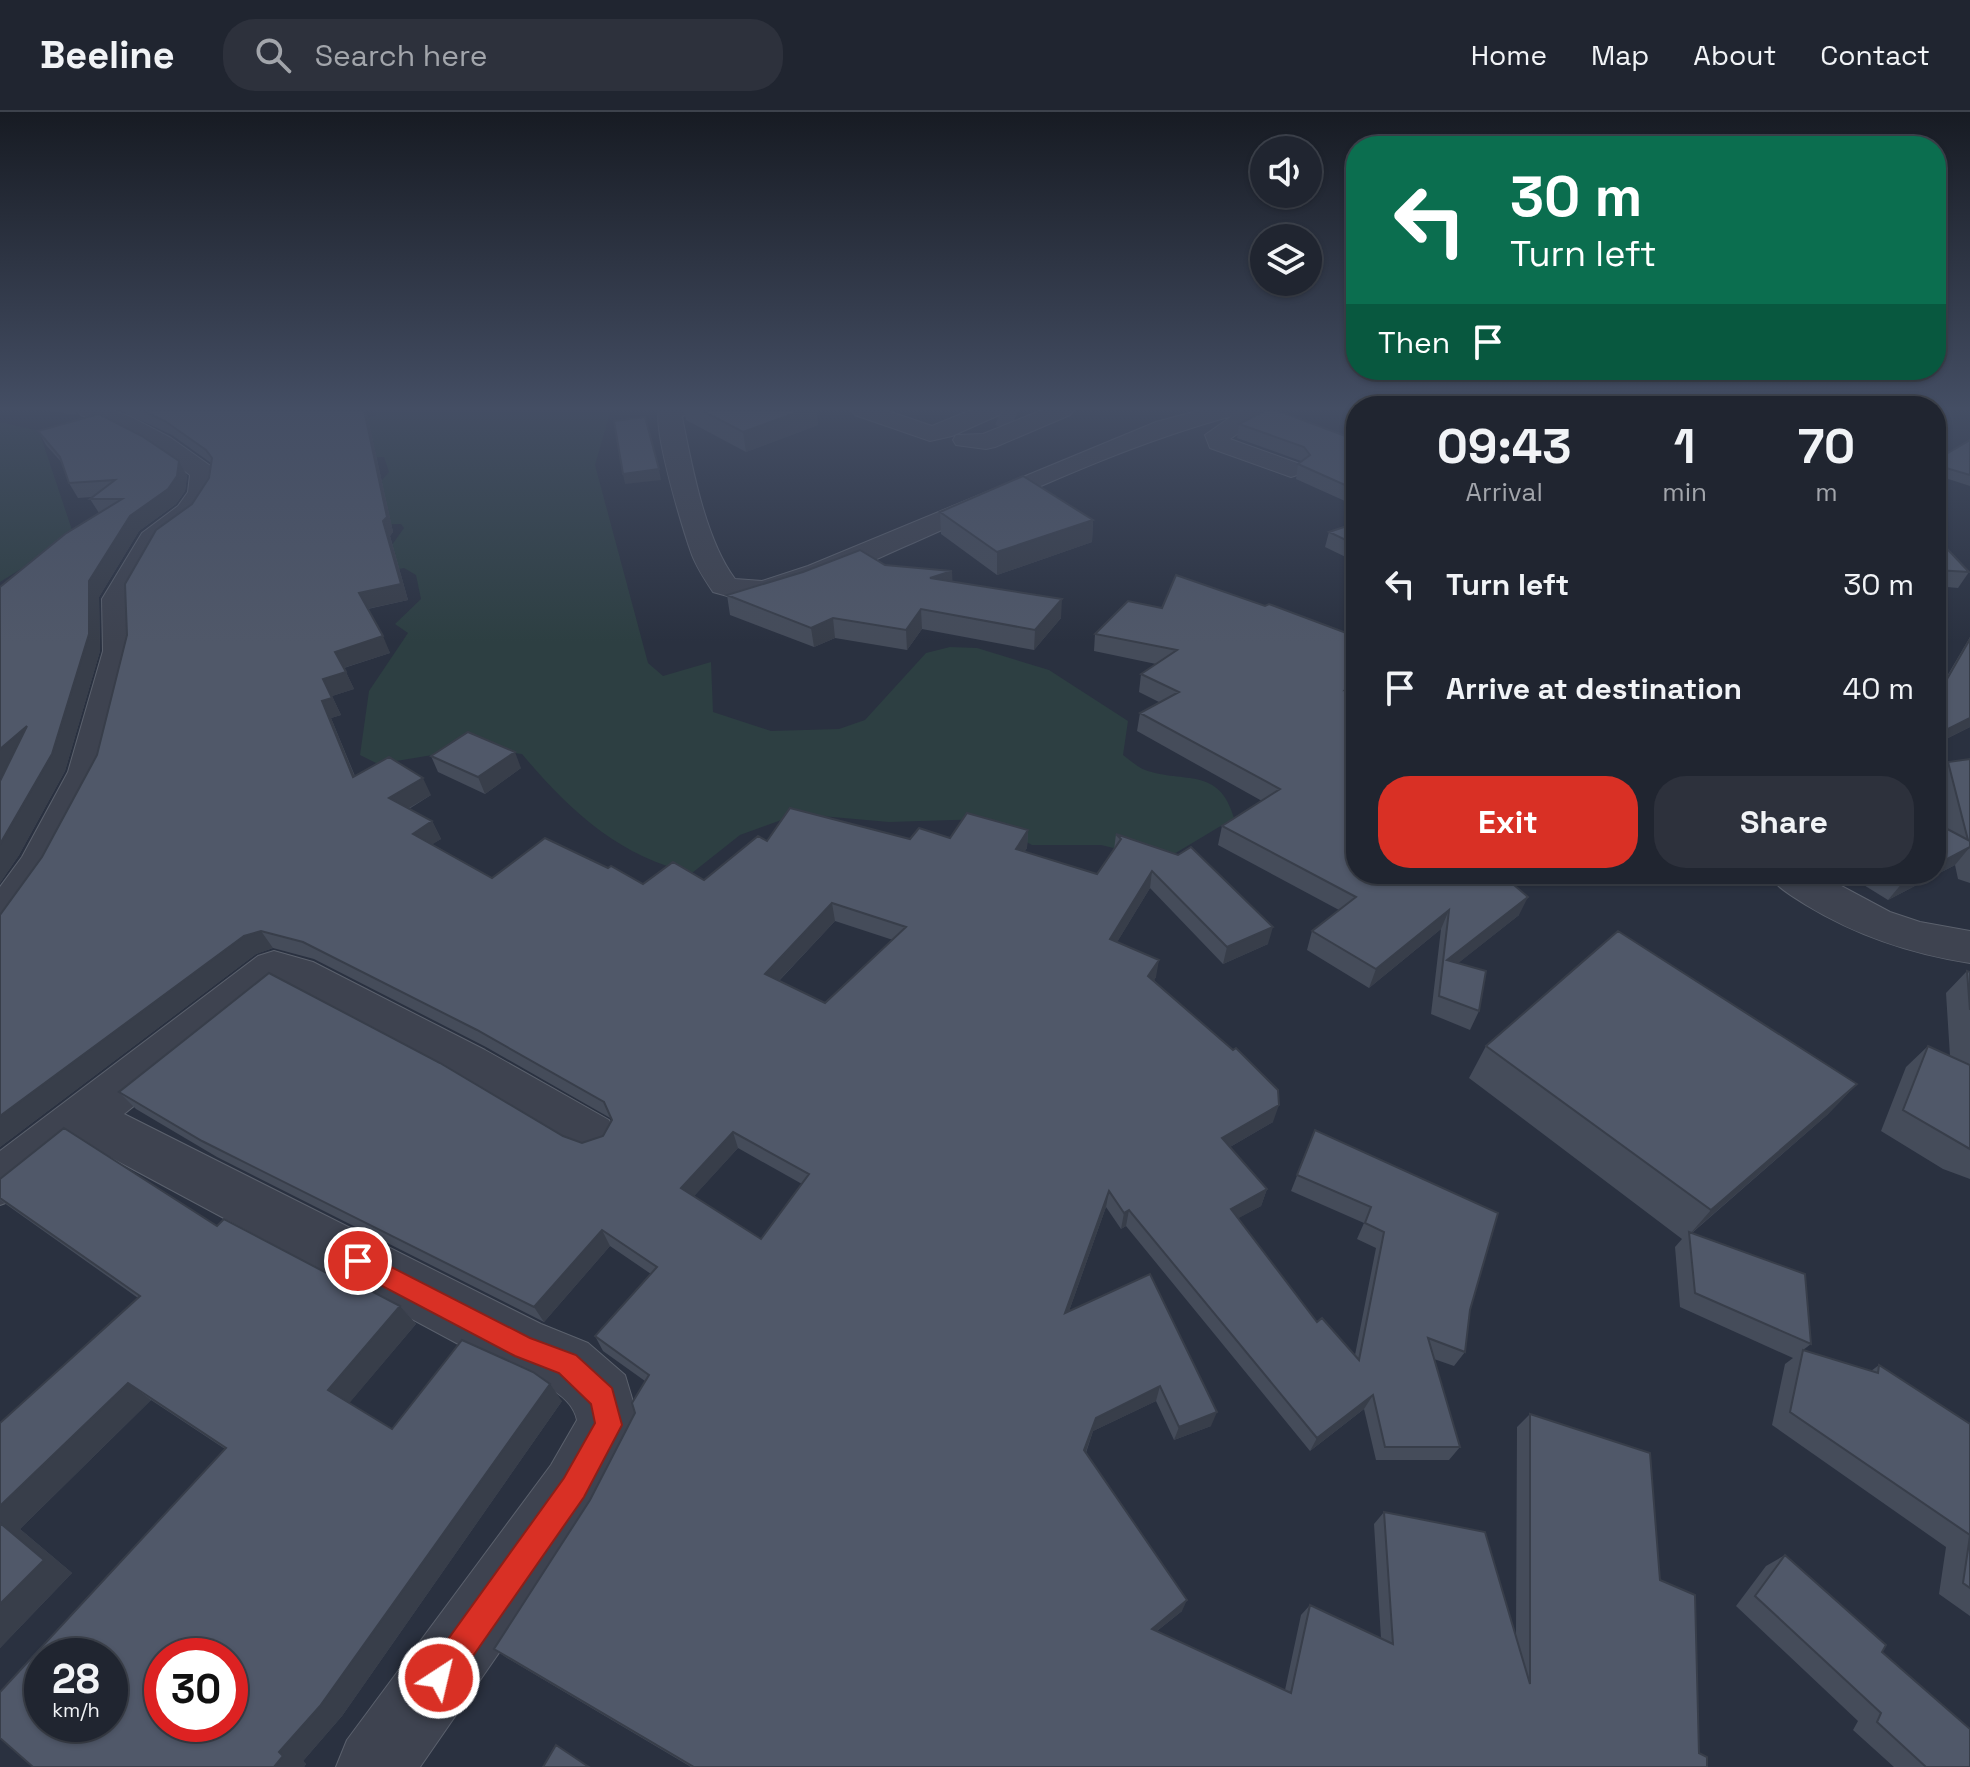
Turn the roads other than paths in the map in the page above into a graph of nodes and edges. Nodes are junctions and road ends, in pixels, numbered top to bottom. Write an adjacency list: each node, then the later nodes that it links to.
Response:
1 (202, 487): 5 (street)
2 (687, 487): 3 (street)
3 (1018, 487)
4 (1806, 884): 6 (street)
5 (0, 919)
6 (1970, 947)
7 (82, 1117): 8 (street); 9 (street); 10 (street)
8 (591, 1135)
9 (0, 1182)
10 (374, 1767)

